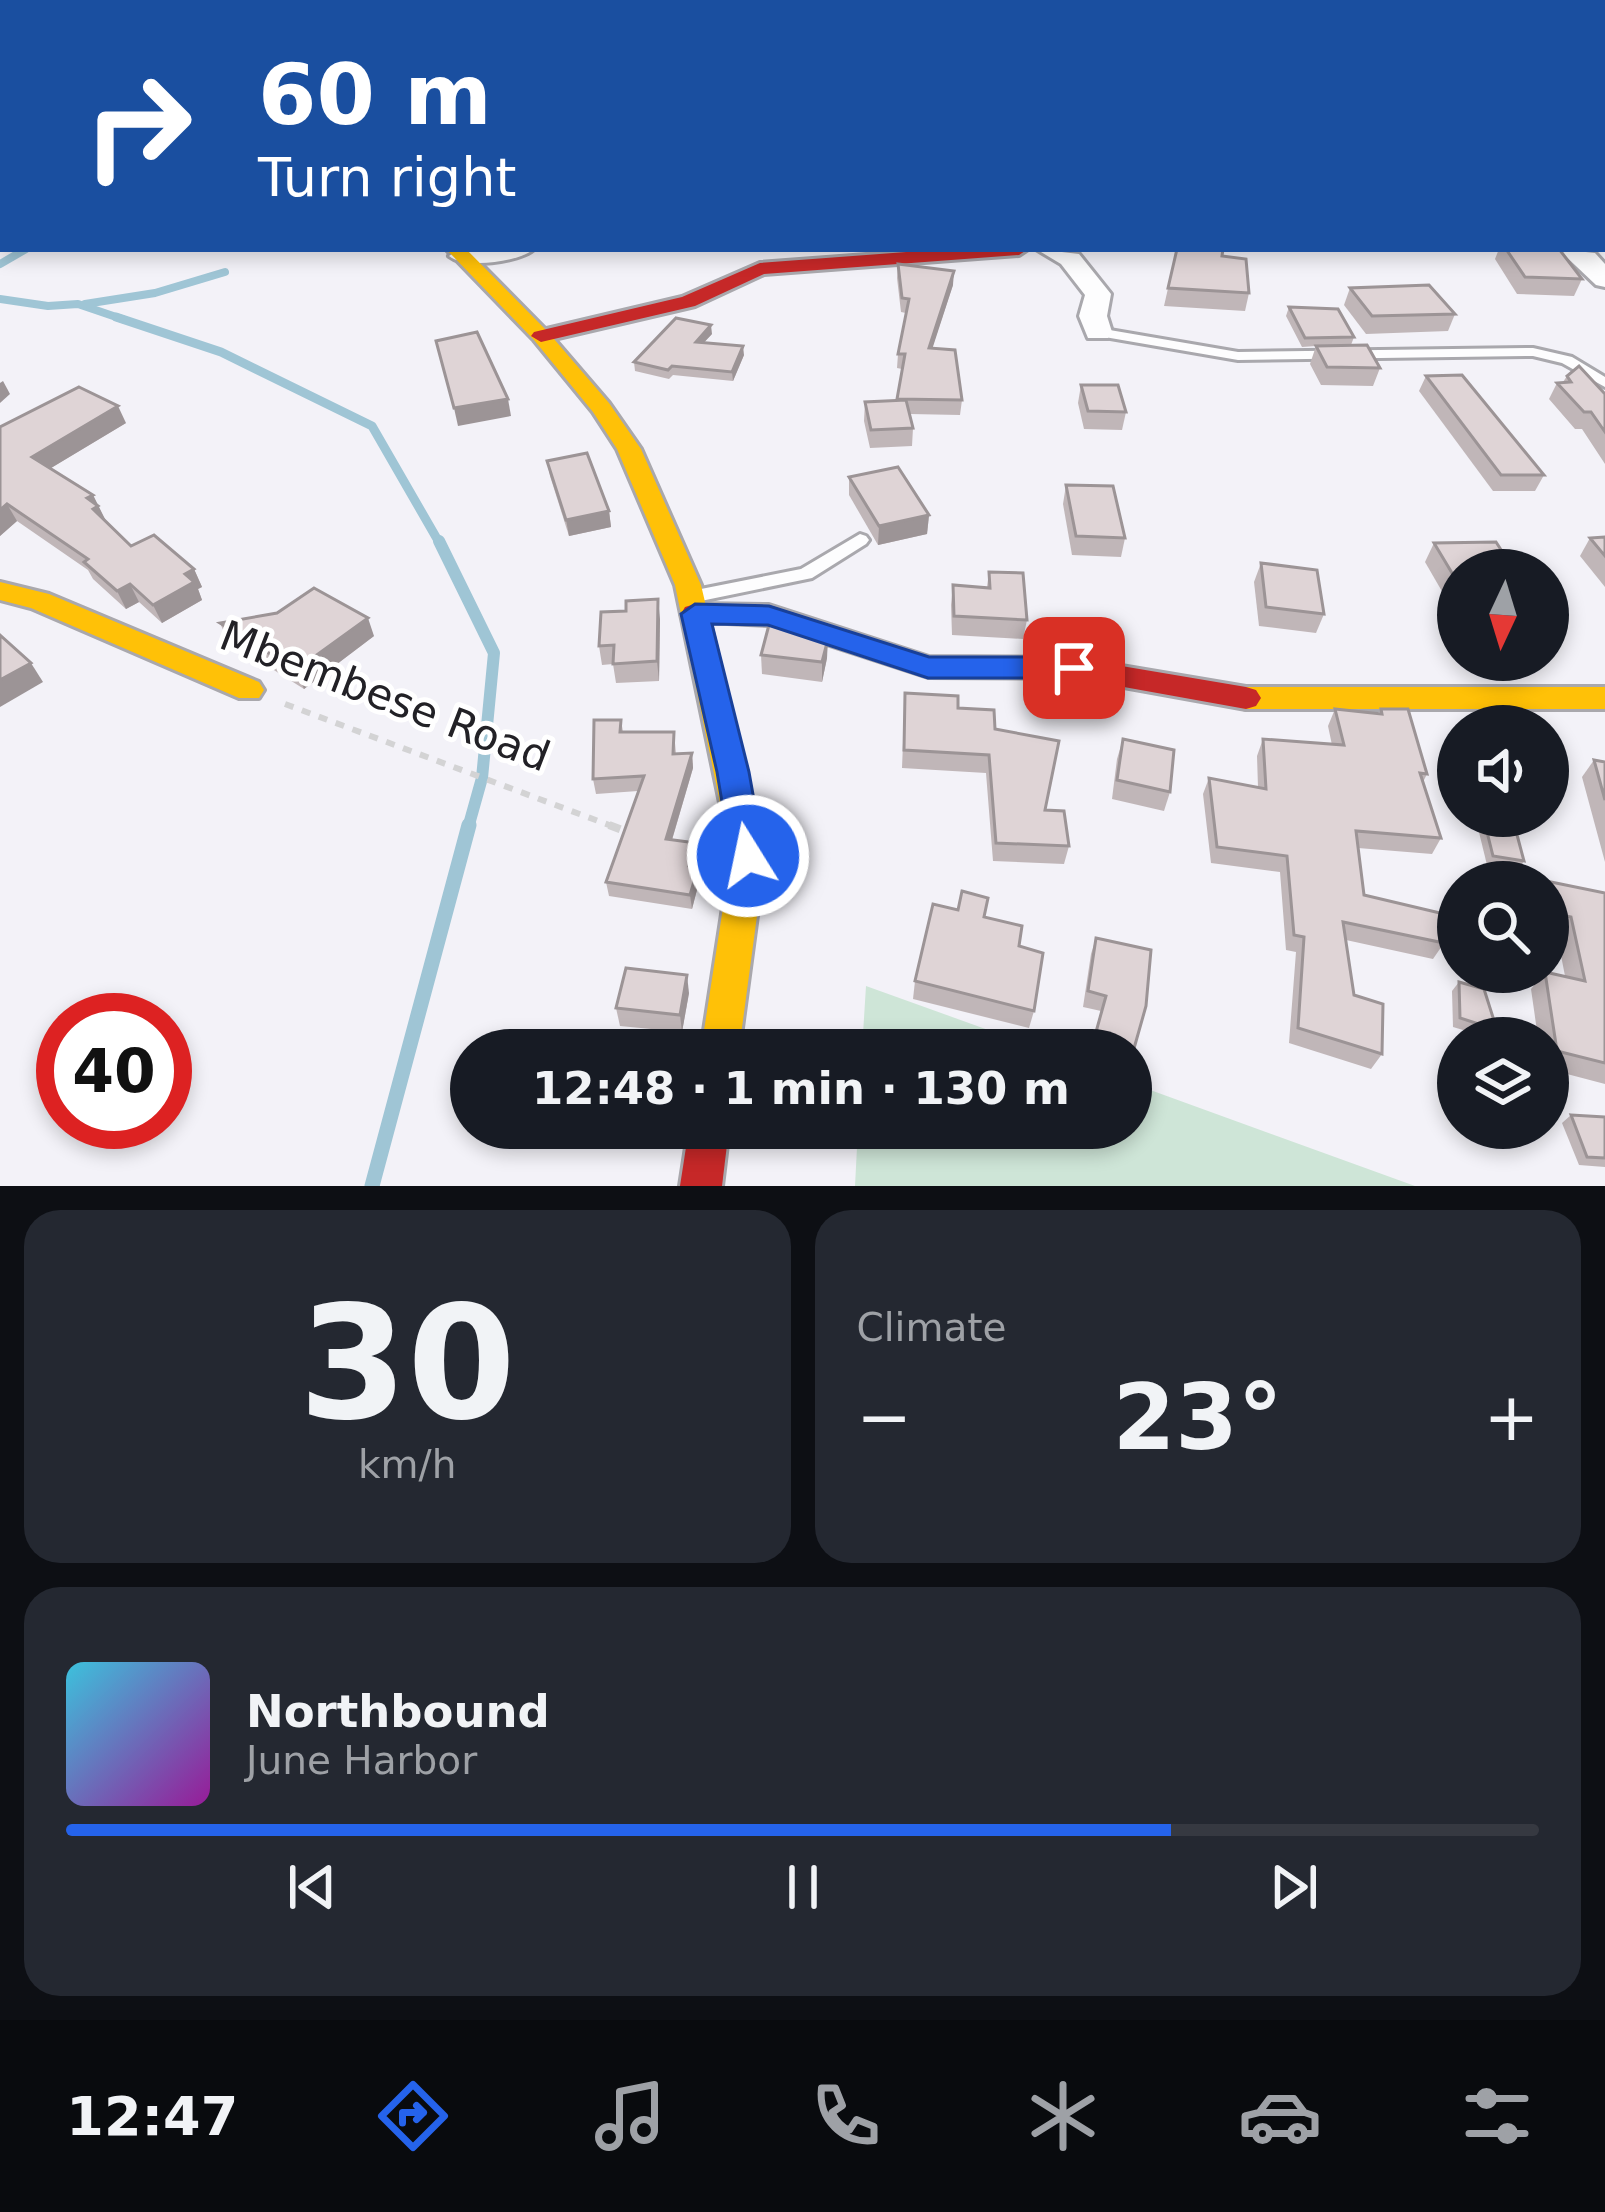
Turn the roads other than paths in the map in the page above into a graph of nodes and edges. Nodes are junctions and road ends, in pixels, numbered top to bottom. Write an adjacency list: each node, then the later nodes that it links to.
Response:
1 (458, 252): 7 (street)
2 (980, 252): 7 (street)
3 (1055, 252): 6 (street)
4 (1575, 252): 5 (street)
5 (1605, 279)
6 (1098, 332): 8 (lane)
7 (541, 336): 11 (street)
8 (1605, 383)
9 (860, 540): 11 (lane)
10 (0, 591): 12 (street, Mbembese Road)
11 (693, 606): 13 (street); 14 (street)
12 (249, 690)
13 (1605, 698)
14 (723, 1029)
15 (706, 1149): 16 (street)
16 (701, 1186)

